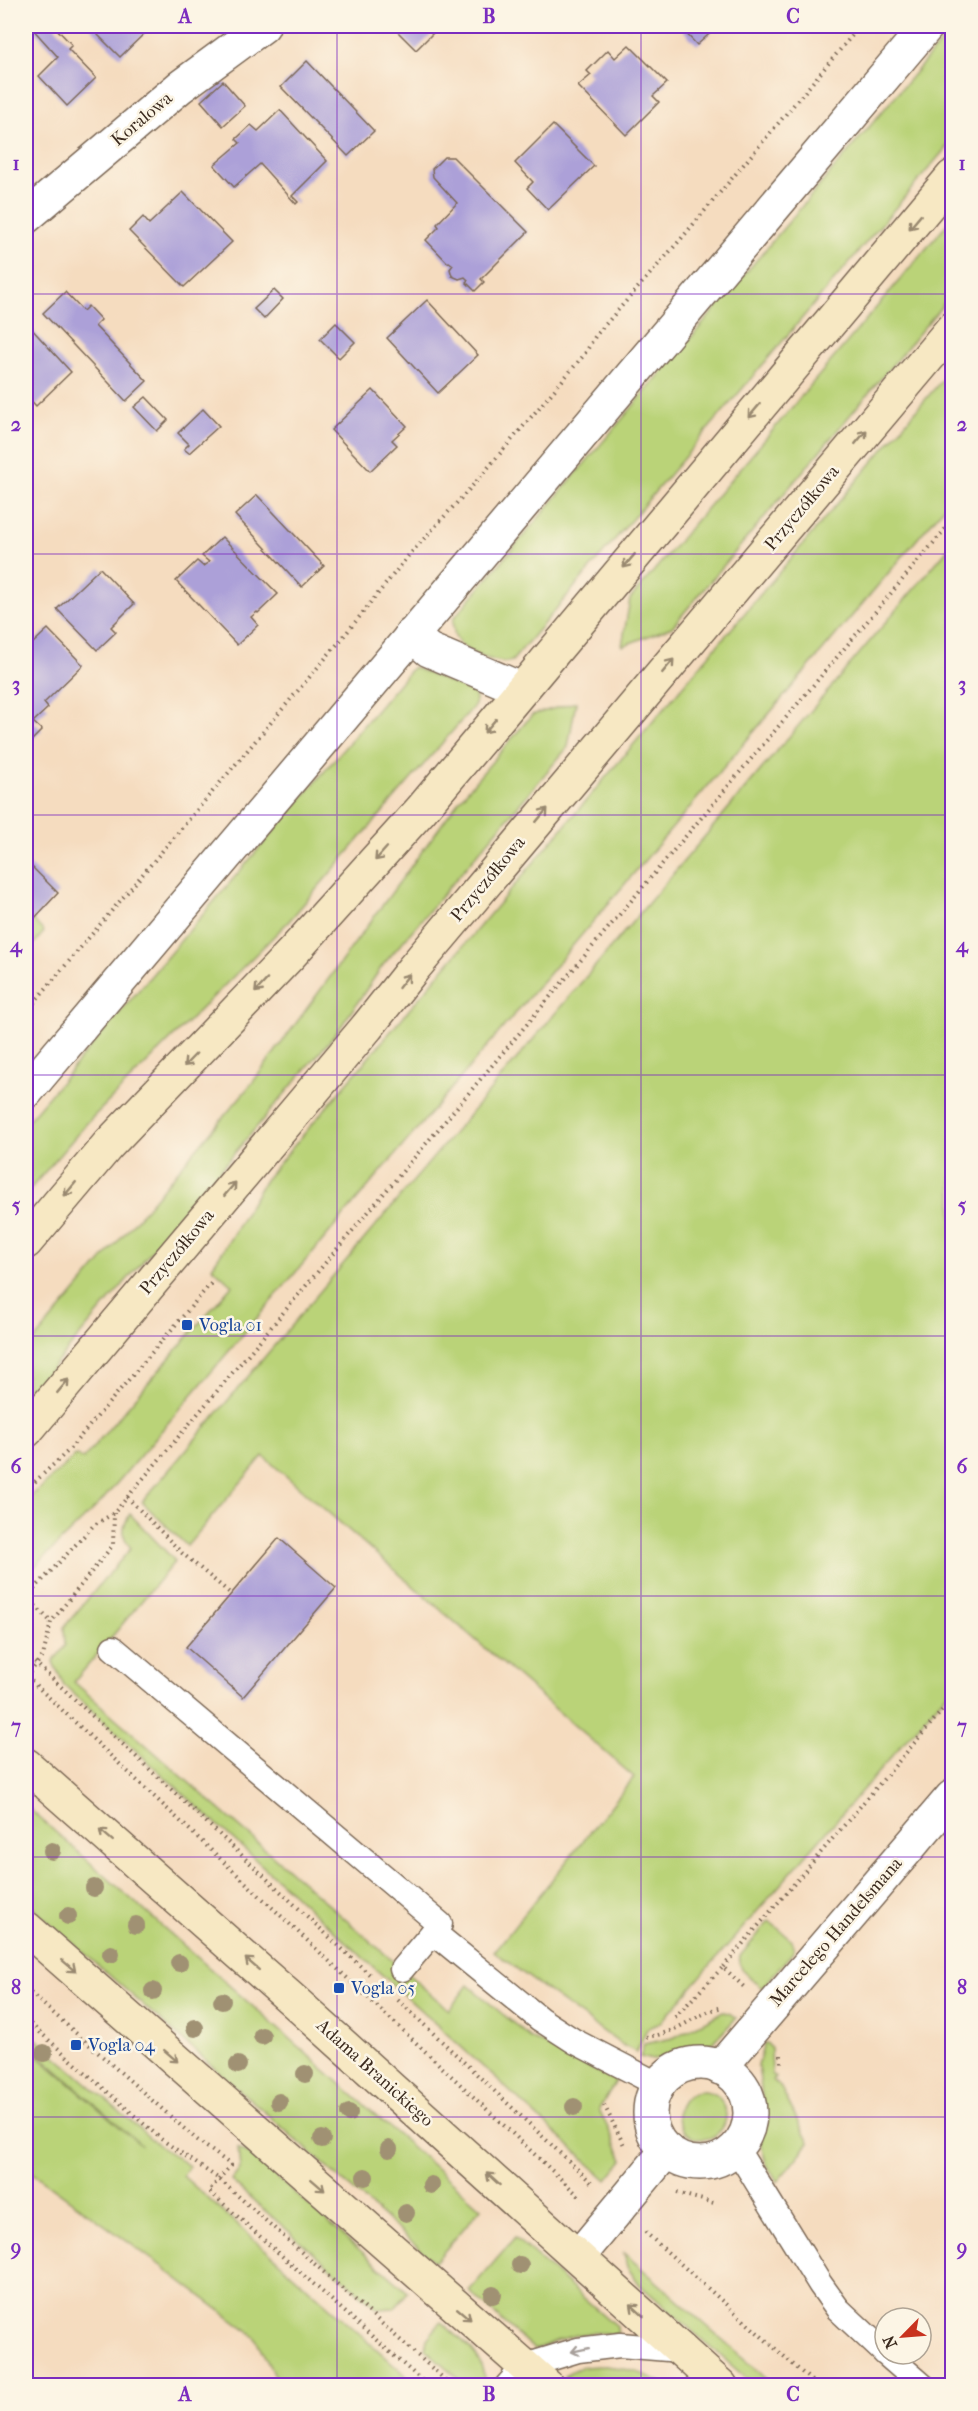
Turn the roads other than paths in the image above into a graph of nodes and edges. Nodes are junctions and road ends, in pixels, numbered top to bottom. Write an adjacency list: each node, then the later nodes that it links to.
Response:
1 (263, 26): 4 (street, Koralowa)
2 (927, 26): 6 (street)
3 (952, 177): 7 (main road, one-way to 7)
4 (26, 217)
5 (952, 329): 10 (main road, Przyczółkowa, one-way to 5)
6 (411, 635): 7 (street); 8 (street)
7 (521, 689): 9 (main road, one-way to 9)
8 (26, 1092)
9 (26, 1242)
10 (26, 1431)
11 (113, 1648): 15 (lane)
12 (26, 1765): 21 (main road, Adama Branickiego, one-way to 12)
13 (952, 1797): 17 (street, Marcelego Handelsmana)
14 (26, 1928): 25 (main road, one-way to 25)
15 (433, 1932): 16 (lane); 18 (lane)
16 (402, 1969)
17 (720, 2068): 18 (street); 19 (street)
18 (659, 2085): 20 (street)
19 (736, 2148): 20 (street); 22 (lane)
20 (667, 2150): 21 (street)
21 (579, 2256): 23 (main road, Adama Branickiego, one-way to 21)
22 (873, 2343)
23 (680, 2350): 25 (lane, one-way to 25); 26 (main road, Adama Branickiego)
24 (900, 2366): 27 (lane)
25 (526, 2379)
26 (721, 2385)
27 (923, 2385)

